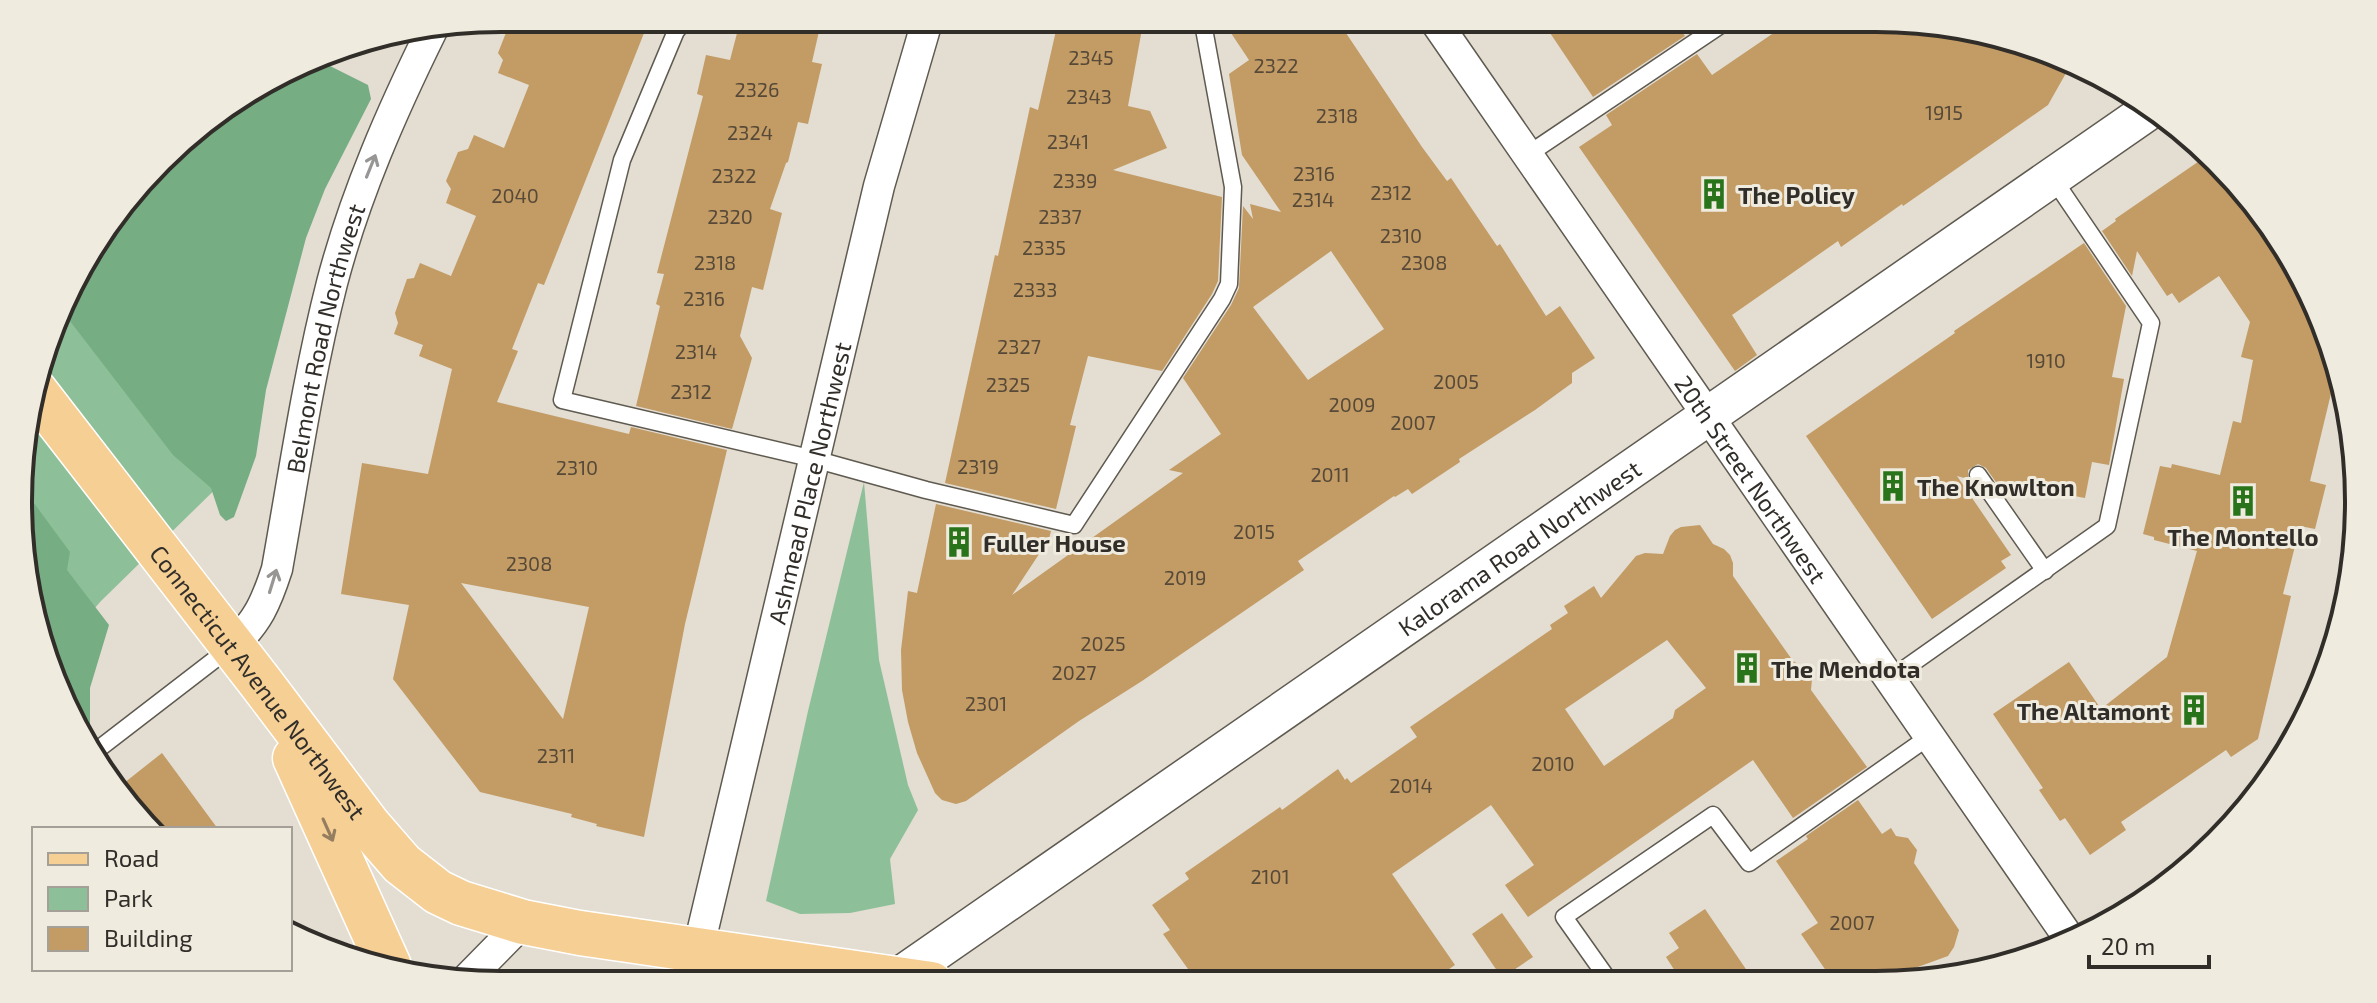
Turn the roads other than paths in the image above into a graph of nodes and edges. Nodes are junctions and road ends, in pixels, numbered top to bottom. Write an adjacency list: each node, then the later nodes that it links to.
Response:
1 (676, 32): 12 (lane)
2 (924, 32): 12 (street, Ashmead Place Northwest)
3 (1205, 32): 12 (lane)
4 (1443, 32): 8 (street, 20th Street Northwest)
5 (1710, 32): 8 (lane)
6 (428, 38): 15 (street, Belmont Road Northwest, one-way to 6)
7 (2142, 115): 9 (street, Kalorama Road Northwest)
8 (1527, 155): 11 (street, 20th Street Northwest)
9 (2052, 177): 11 (street, Kalorama Road Northwest); 14 (lane)
10 (43, 402): 15 (main road, Connecticut Avenue Northwest)
11 (1709, 415): 16 (street, 20th Street Northwest); 26 (street, Kalorama Road Northwest)
12 (814, 459): 22 (street, Ashmead Place Northwest)
13 (1978, 475): 14 (lane)
14 (2045, 571): 16 (lane)
15 (232, 646): 17 (main road, Connecticut Avenue Northwest); 19 (lane)
16 (1890, 679): 18 (street, 20th Street Northwest)
17 (261, 683): 20 (main road, Connecticut Avenue Northwest); 23 (main road, one-way to 23)
18 (1930, 736): 21 (street, 20th Street Northwest); 27 (lane)
19 (102, 747)
20 (523, 922): 22 (main road, Connecticut Avenue Northwest); 24 (street)
21 (2064, 931)
22 (698, 950): 25 (main road, Connecticut Avenue Northwest)
23 (384, 956)
24 (476, 970)
25 (834, 971)
26 (921, 971)
27 (1602, 971)

